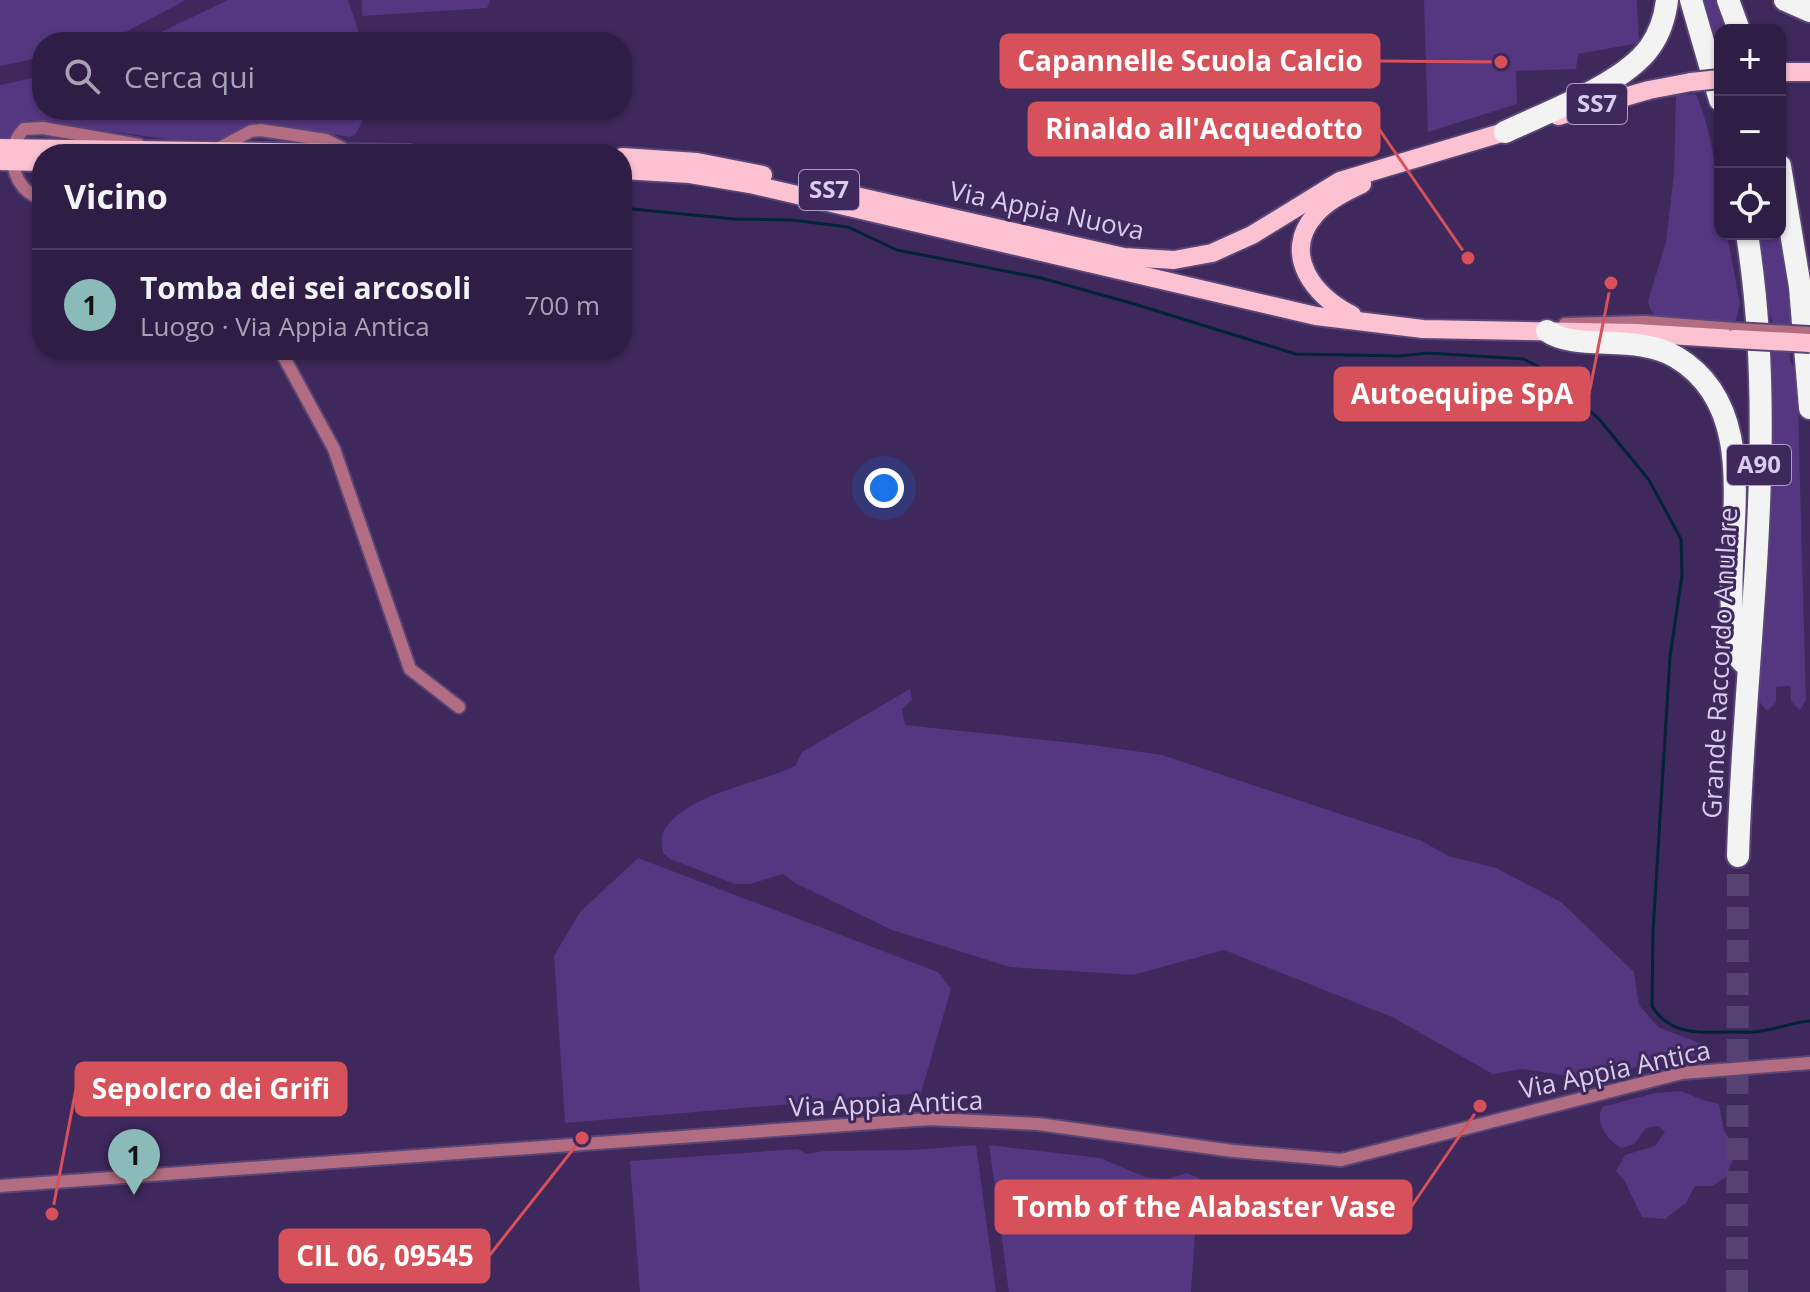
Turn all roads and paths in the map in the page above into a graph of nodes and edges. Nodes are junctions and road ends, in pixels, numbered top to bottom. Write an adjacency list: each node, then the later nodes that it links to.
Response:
1 (1667, 0): 12 (highway)
2 (1691, 0): 10 (highway)
3 (1728, 0): 6 (highway)
4 (1785, 0): 5 (highway)
5 (1810, 11)
6 (1737, 24)
7 (1786, 72): 8 (main road)
8 (1810, 72)
9 (1714, 80): 12 (main road, Via Appia Nuova / SS7, bridge)
10 (1719, 96)
11 (257, 130): 13 (street); 14 (street); 15 (street)
12 (1505, 132): 22 (main road, Via Appia Nuova / SS7)
13 (228, 144)
14 (251, 144)
15 (334, 144)
16 (32, 154): 17 (main road)
17 (7, 155): 19 (main road); 23 (street)
18 (632, 158): 22 (main road, Via Appia Nuova / SS7)
19 (32, 160)
20 (1780, 168): 32 (highway)
21 (632, 171): 25 (main road, Via Appia Nuova / SS7)
22 (1375, 172): 25 (main road)
23 (32, 195)
24 (1748, 240): 33 (highway, Grande Raccordo Anulare / A90)
25 (1373, 324): 26 (main road, Via Appia Nuova / SS7)
26 (1506, 330): 27 (main road, Via Appia Nuova / SS7); 29 (street, Via Appia Nuova)
27 (1547, 331): 29 (main road, Via Appia Nuova / SS7); 33 (highway)
28 (1810, 333): 29 (street, Via Appia Nuova, bridge)
29 (1734, 334): 30 (main road, Via Appia Nuova / SS7, bridge)
30 (1810, 343)
31 (285, 360): 34 (street)
32 (1810, 408)
33 (1748, 669): 35 (highway, Grande Raccordo Anulare / A90)
34 (459, 707)
35 (1738, 856)
36 (1810, 1063): 37 (street, Via Appia Antica)
37 (0, 1186)

